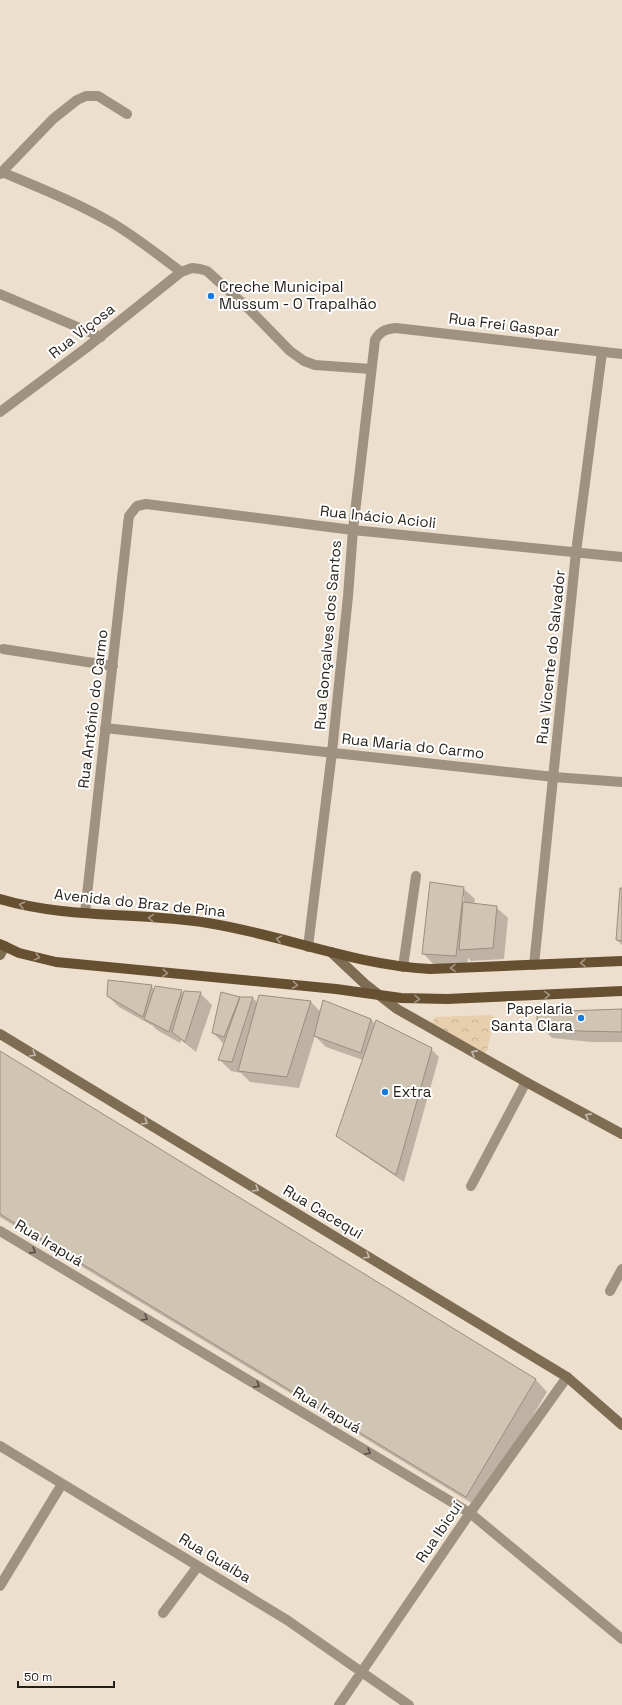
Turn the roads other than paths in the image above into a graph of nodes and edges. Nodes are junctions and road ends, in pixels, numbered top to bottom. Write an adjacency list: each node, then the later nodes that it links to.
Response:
1 (127, 114): 2 (street)
2 (1, 173): 3 (street)
3 (181, 272): 6 (street, Rua Viçosa); 9 (street)
4 (0, 294): 6 (street)
5 (384, 331): 7 (street, Rua Frei Gaspar); 9 (street, Rua Gonçalves dos Santos)
6 (101, 337): 10 (street, Rua Viçosa)
7 (602, 352): 8 (street, Rua Frei Gaspar); 13 (street, Rua Vicente do Salvador)
8 (622, 354)
9 (371, 369): 12 (street, Rua Gonçalves dos Santos)
10 (0, 412)
11 (133, 510): 12 (street, Rua Inácio Acioli); 16 (street, Rua Antônio do Carmo)
12 (353, 530): 13 (street, Rua Inácio Acioli); 18 (street, Rua Gonçalves dos Santos)
13 (576, 552): 14 (street, Rua Inácio Acioli); 19 (street, Rua Vicente do Salvador)
14 (622, 557)
15 (3, 649): 16 (street)
16 (113, 666): 17 (street, Rua Antônio do Carmo)
17 (105, 728): 18 (street, Rua Maria do Carmo); 23 (street, Rua Antônio do Carmo)
18 (332, 752): 19 (street, Rua Maria do Carmo); 24 (street, Rua Gonçalves dos Santos)
19 (554, 776): 20 (street, Rua Maria do Carmo); 28 (street, Rua Vicente do Salvador)
20 (622, 782)
21 (416, 876): 29 (street)
22 (0, 899): 23 (main road, Avenida do Braz de Pina, one-way to 22)
23 (85, 913): 24 (main road, Avenida do Braz de Pina, one-way to 23)
24 (308, 947): 26 (main road, Avenida do Braz de Pina)
25 (2, 949): 31 (main road, Avenida do Braz de Pina, one-way to 31)
26 (331, 952): 29 (main road); 31 (main road, Avenida do Braz de Pina)
27 (622, 962): 28 (main road, one-way to 28)
28 (534, 965): 29 (main road, one-way to 29)
29 (404, 967)
30 (622, 991): 31 (main road, one-way to 30)
31 (379, 995): 33 (main road, Avenida do Braz de Pina, one-way to 31)
32 (0, 1034): 39 (main road, Rua Cacequi, one-way to 39)
33 (526, 1082): 34 (main road, Avenida do Braz de Pina, one-way to 33); 35 (street)
34 (622, 1134)
35 (471, 1186)
36 (0, 1231): 43 (street, Rua Irapuá, one-way to 43)
37 (622, 1269): 38 (street)
38 (610, 1291)
39 (567, 1377): 40 (main road, Rua Cacequi); 43 (street, Rua Ibicuí)
40 (622, 1425)
41 (0, 1446): 42 (street, Rua Guaíba)
42 (62, 1484): 44 (street, Rua Guaíba); 45 (street)
43 (470, 1513): 47 (street, Rua Irapuá); 48 (street, Rua Ibicuí)
44 (198, 1566): 46 (street); 48 (street, Rua Guaíba)
45 (0, 1586)
46 (163, 1613)
47 (622, 1638)
48 (362, 1671): 49 (street, Rua Ibicuí); 50 (street, Rua Guaíba)
49 (339, 1705)
50 (409, 1705)

